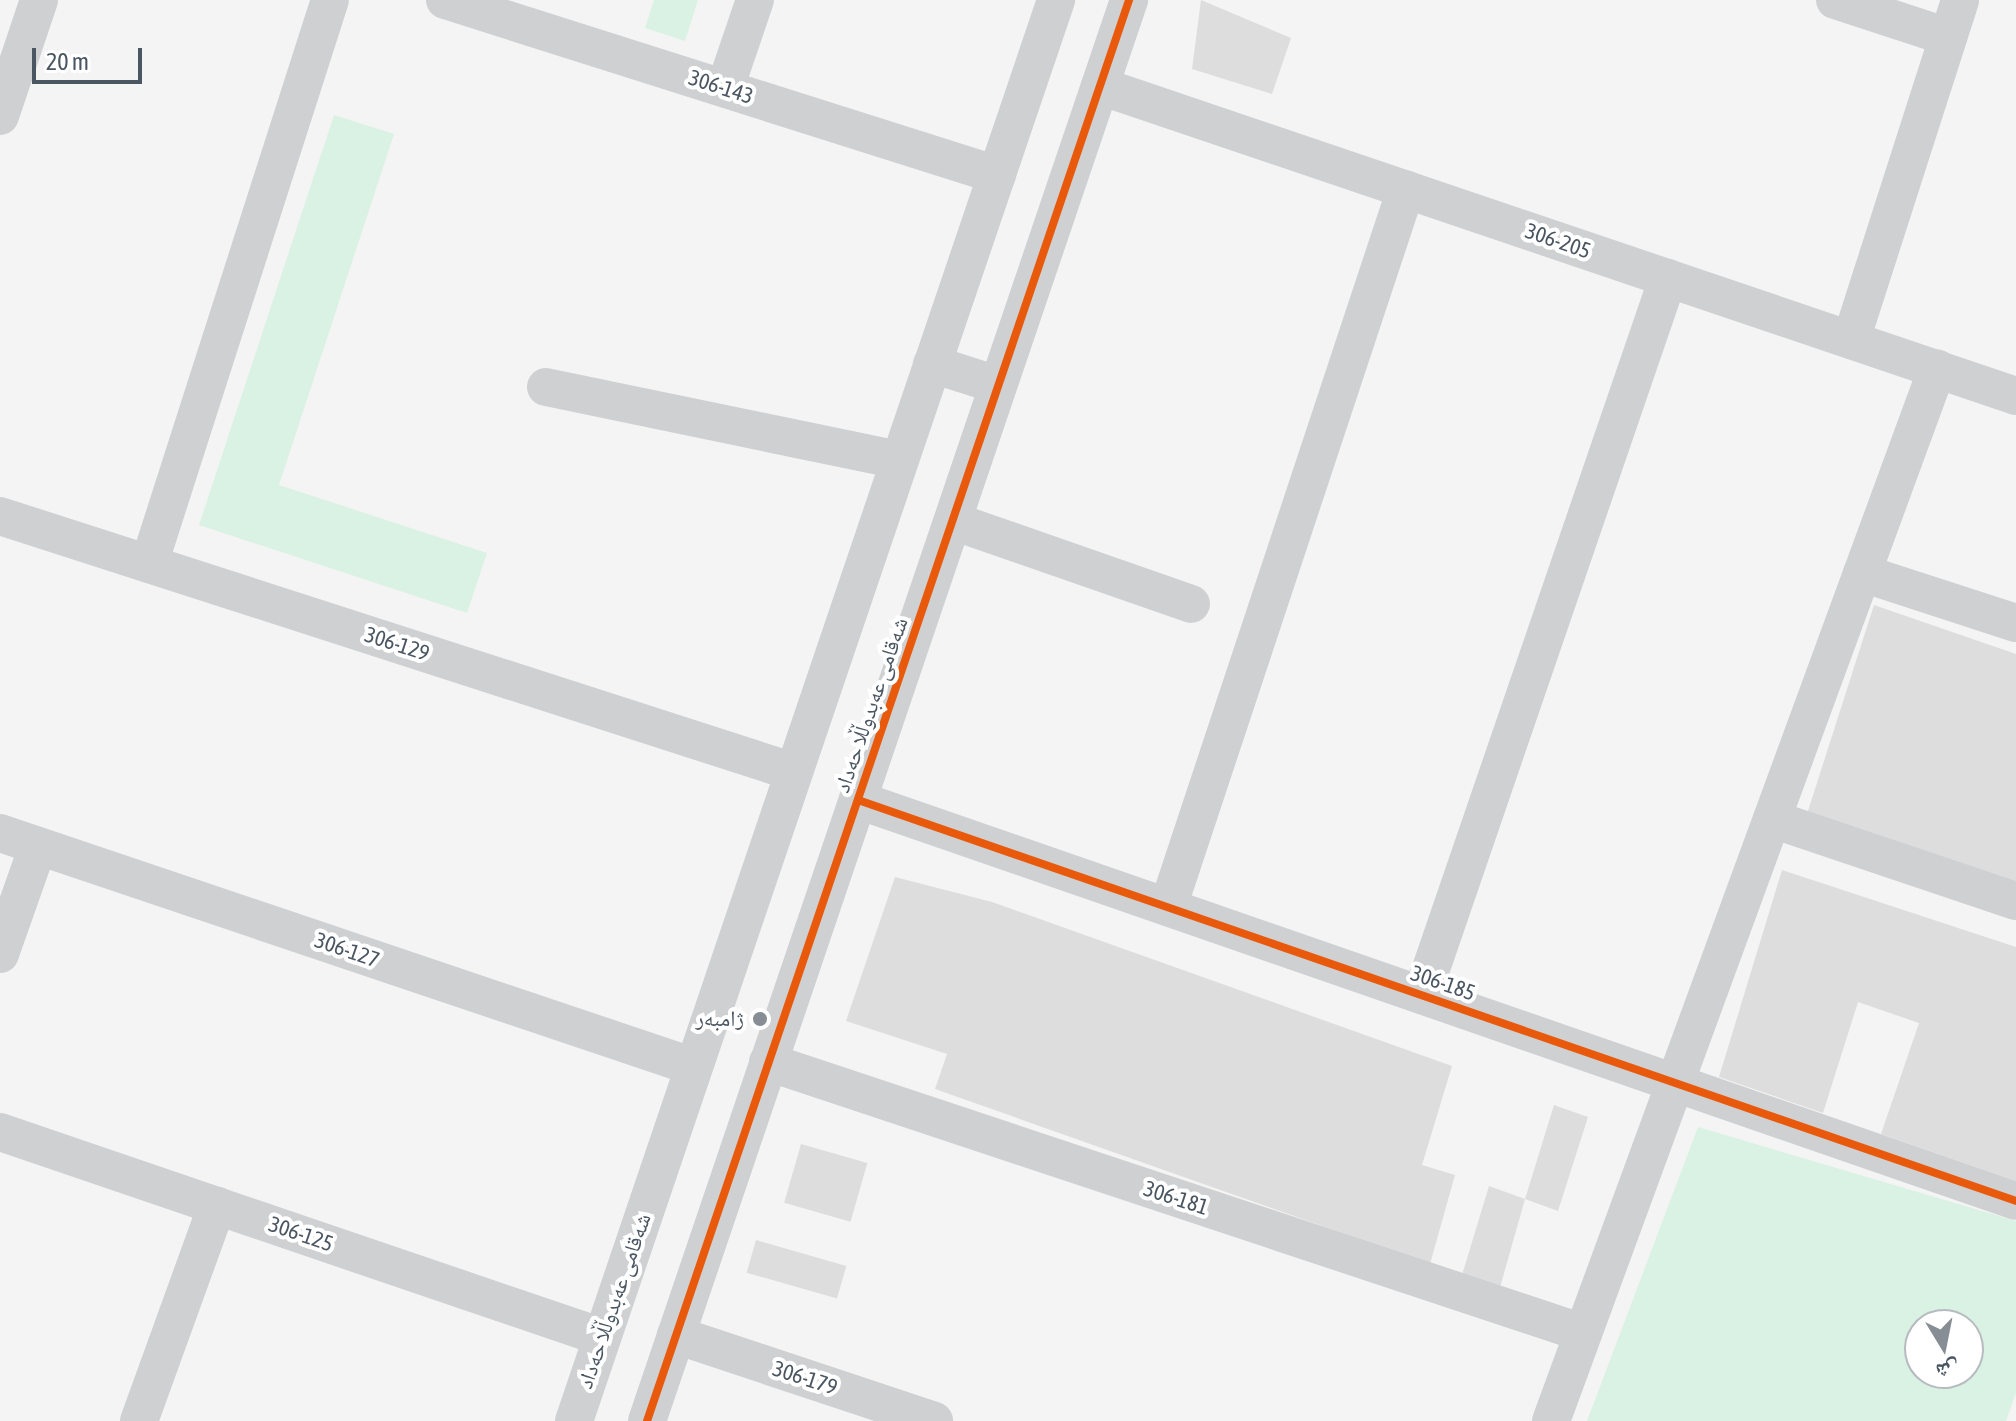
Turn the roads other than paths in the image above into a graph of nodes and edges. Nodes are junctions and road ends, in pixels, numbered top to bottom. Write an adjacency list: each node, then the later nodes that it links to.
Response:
1 (39, 0): 12 (street)
2 (330, 0): 25 (street)
3 (445, 0): 11 (street, 306-143)
4 (755, 0): 11 (street)
5 (1056, 0): 13 (street, شەقامی عەبدوڵڵا حەداد)
6 (1129, 0): 10 (street, شەقامی عەبدوڵڵا حەداد)
7 (1835, 0): 9 (street)
8 (1960, 0): 9 (street)
9 (1948, 37): 16 (street)
10 (1100, 86): 14 (street, 306-205); 19 (street, شەقامی عەبدوڵڵا حەداد)
11 (725, 88): 13 (street, 306-143)
12 (0, 116)
13 (997, 175): 17 (street, شەقامی عەبدوڵڵا حەداد)
14 (1406, 189): 15 (street, 306-205); 35 (street)
15 (1668, 278): 16 (street, 306-205); 37 (street)
16 (1851, 340): 18 (street, 306-205)
17 (932, 364): 19 (street); 22 (street, شەقامی عەبدوڵڵا حەداد)
18 (1937, 369): 21 (street, 306-205); 26 (street)
19 (998, 385): 24 (street, شەقامی عەبدوڵڵا حەداد)
20 (546, 387): 22 (street)
21 (2016, 396)
22 (900, 460): 29 (street, شەقامی عەبدوڵڵا حەداد)
23 (0, 516): 25 (street, 306-129)
24 (953, 521): 27 (street); 30 (street, شەقامی عەبدوڵڵا حەداد)
25 (149, 564): 29 (street, 306-129)
26 (1862, 573): 28 (street); 31 (street)
27 (1191, 604)
28 (2016, 623)
29 (794, 772): 39 (street, شەقامی عەبدوڵڵا حەداد)
30 (858, 800): 35 (street, 306-185); 38 (street, شەقامی عەبدوڵڵا حەداد)
31 (1772, 819): 34 (street); 40 (street)
32 (0, 833): 33 (street, 306-127)
33 (38, 846): 36 (street); 39 (street, 306-127)
34 (2016, 901)
35 (1168, 907): 37 (street, 306-185)
36 (0, 954)
37 (1422, 995): 40 (street, 306-185)
38 (768, 1062): 44 (street, 306-181); 45 (street, شەقامی عەبدوڵڵا حەداد)
39 (694, 1067): 46 (street, شەقامی عەبدوڵڵا حەداد)
40 (1675, 1083): 42 (street, 306-185); 44 (street)
41 (0, 1132): 43 (street, 306-125)
42 (2016, 1201)
43 (217, 1206): 46 (street, 306-125); 47 (street)
44 (1583, 1333): 51 (street)
45 (676, 1335): 49 (street, شەقامی عەبدوڵڵا حەداد); 50 (street, 306-179)
46 (602, 1337): 48 (street, شەقامی عەبدوڵڵا حەداد)
47 (139, 1421)
48 (574, 1421)
49 (647, 1421)
50 (934, 1421)
51 (1551, 1421)

